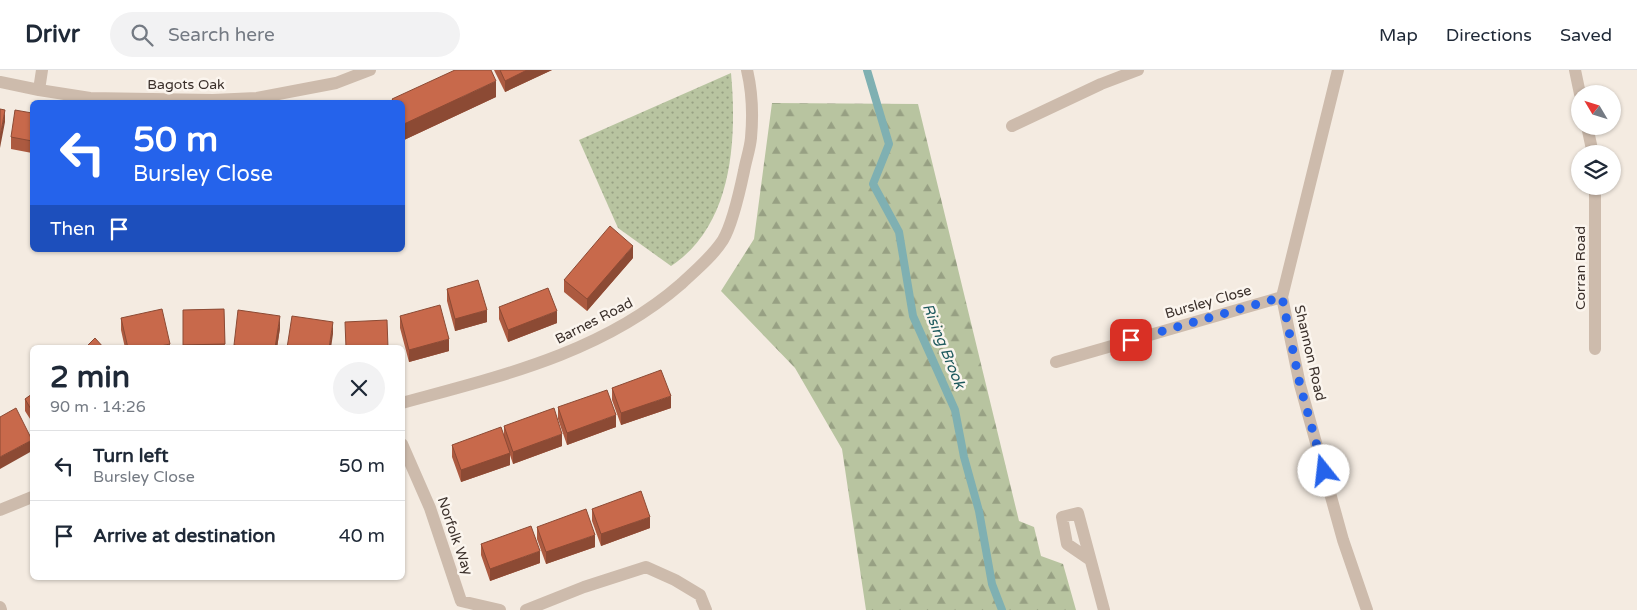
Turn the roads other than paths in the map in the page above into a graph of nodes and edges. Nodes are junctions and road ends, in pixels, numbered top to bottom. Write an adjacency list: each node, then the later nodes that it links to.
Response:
1 (42, 70): 9 (street)
2 (370, 70): 9 (street, Bagots Oak)
3 (748, 70): 15 (street, Barnes Road)
4 (1138, 70): 10 (street)
5 (1338, 70): 12 (street, Shannon Road)
6 (1575, 70): 8 (street)
7 (0, 82): 9 (street, Bagots Oak)
8 (1578, 85)
9 (39, 90)
10 (1012, 126)
11 (1595, 195): 13 (street, Corran Road)
12 (1282, 297): 14 (street, Bursley Close); 24 (street, Shannon Road)
13 (1595, 349)
14 (1056, 362)
15 (405, 402)
16 (405, 451): 20 (street, Norfolk Way)
17 (30, 498): 18 (street)
18 (0, 510)
19 (1089, 559): 23 (street)
20 (500, 610)
21 (526, 610): 22 (street)
22 (706, 610)
23 (1104, 610)
24 (1367, 610)

